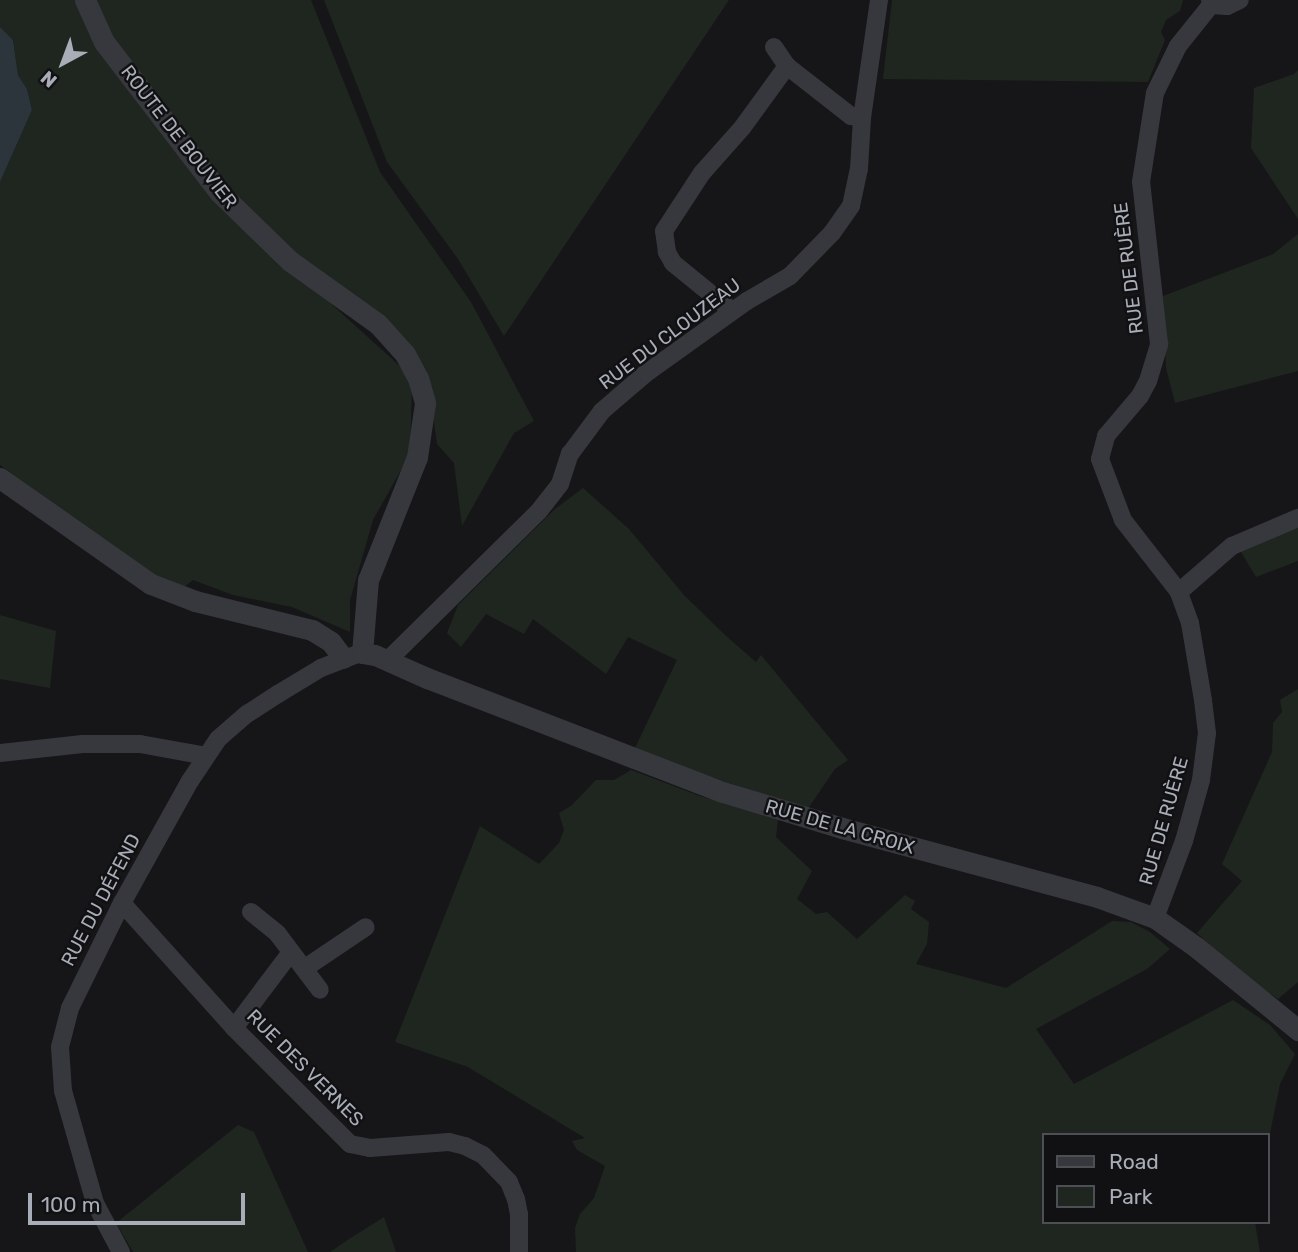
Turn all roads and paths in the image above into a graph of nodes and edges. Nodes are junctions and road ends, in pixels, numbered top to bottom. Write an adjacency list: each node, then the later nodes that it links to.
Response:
1 (85, 0): 12 (street, ROUTE DE BOUVIER)
2 (879, 0): 7 (street, RUE DU CLOUZEAU)
3 (1240, 0): 4 (street)
4 (1211, 3): 11 (street, RUE DE RUÈRE)
5 (775, 47): 6 (street)
6 (787, 66): 7 (street); 8 (street)
7 (862, 118): 8 (street, RUE DU CLOUZEAU)
8 (732, 311): 13 (street, RUE DU CLOUZEAU)
9 (0, 478): 12 (street)
10 (1298, 518): 11 (street)
11 (1179, 592): 18 (street, RUE DE RUÈRE)
12 (353, 656): 13 (street, RUE DE LA CROIX); 15 (street, RUE DU DÉFEND)
13 (388, 660): 18 (street, RUE DE LA CROIX)
14 (0, 753): 15 (street)
15 (206, 756): 16 (street, RUE DU DÉFEND)
16 (122, 903): 23 (street, RUE DES VERNES); 25 (street, RUE DU DÉFEND)
17 (251, 912): 20 (street)
18 (1155, 918): 24 (street, RUE DE LA CROIX)
19 (366, 927): 21 (street)
20 (291, 952): 21 (street); 23 (street)
21 (305, 968): 22 (street)
22 (320, 990)
23 (234, 1028): 26 (street, RUE DES VERNES)
24 (1298, 1030)
25 (121, 1252)
26 (519, 1252)

